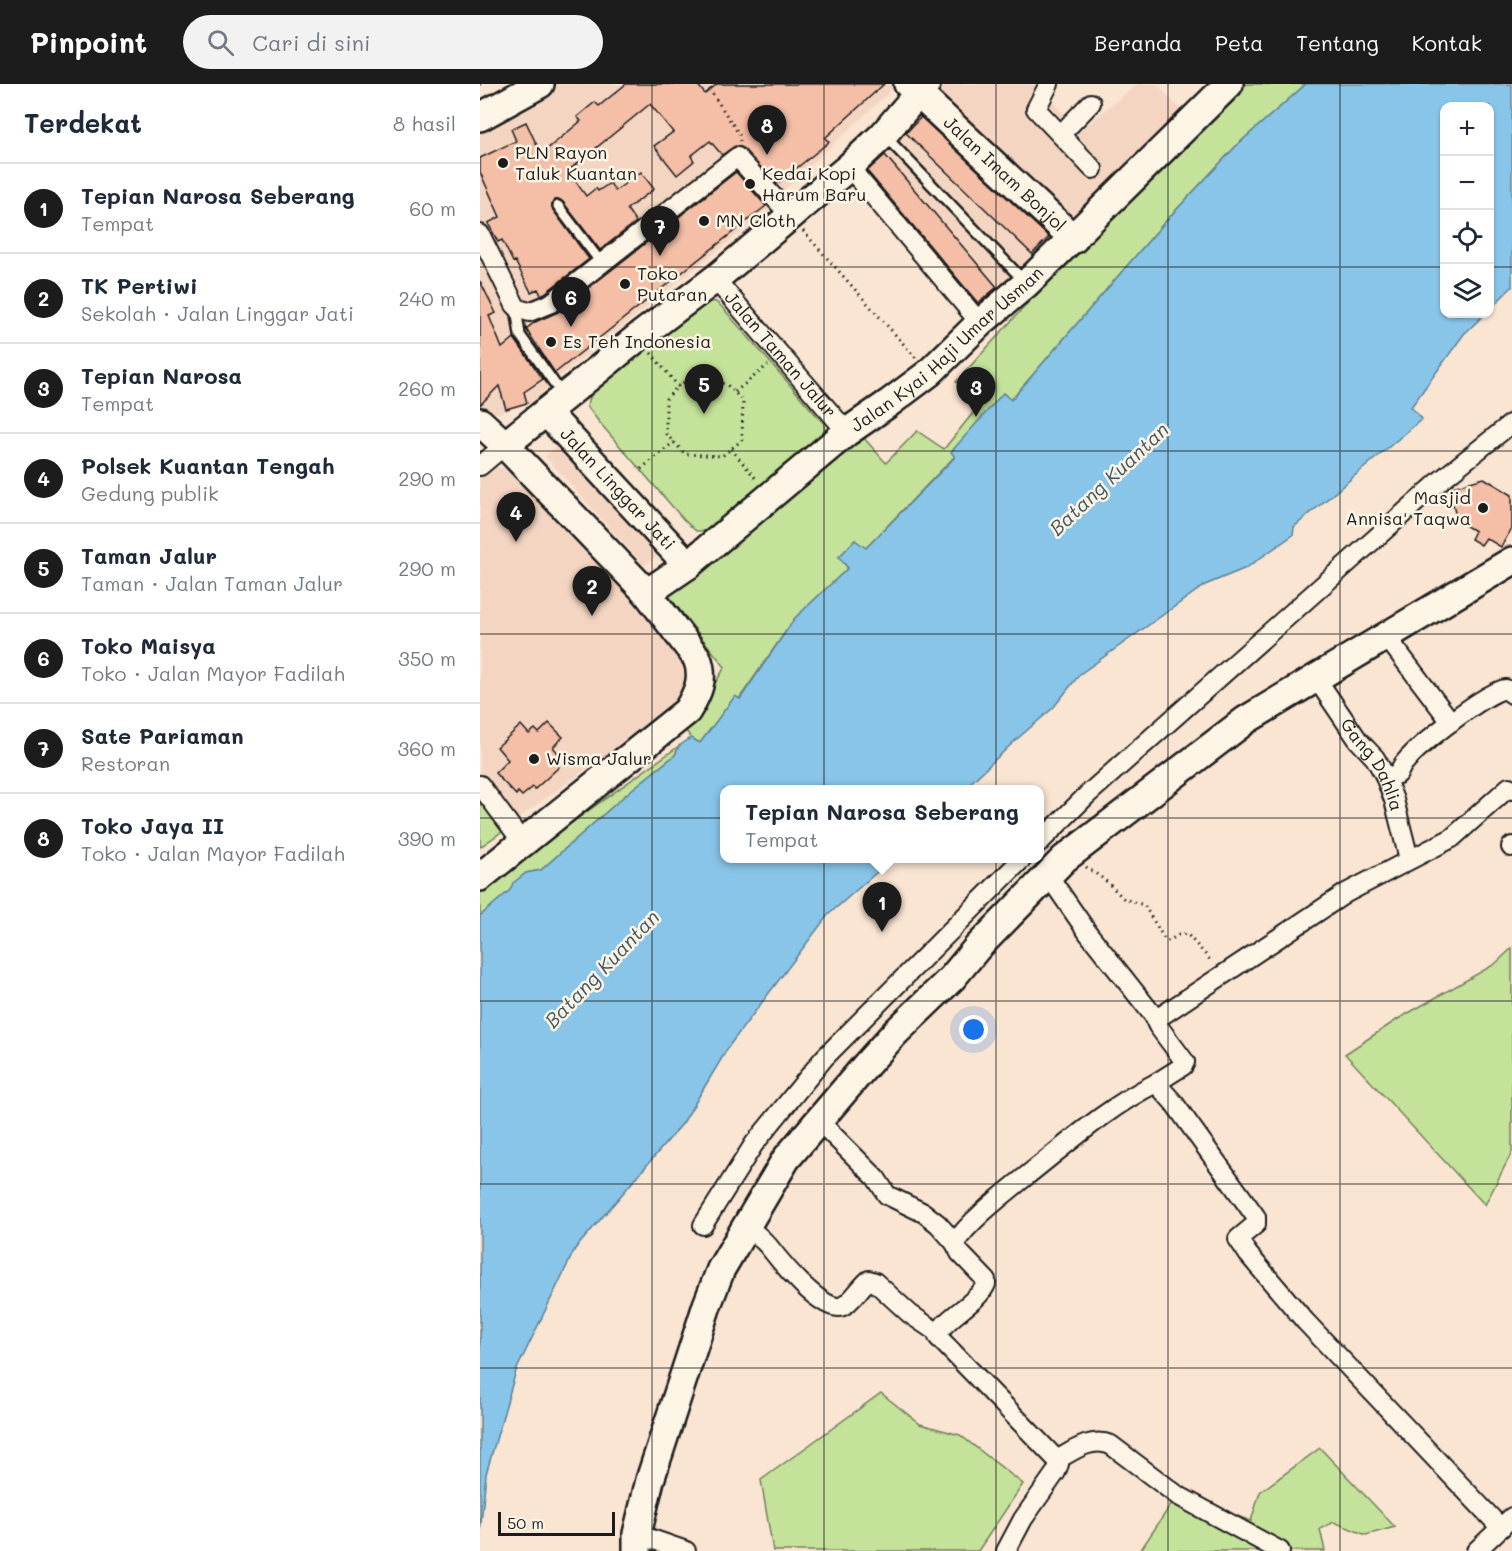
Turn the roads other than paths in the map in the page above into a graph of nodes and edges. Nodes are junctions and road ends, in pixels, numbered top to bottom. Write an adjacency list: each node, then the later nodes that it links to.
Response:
1 (540, 84): 6 (street)
2 (1049, 84): 7 (street)
3 (917, 87): 8 (street); 14 (street, Jalan Imam Bonjol)
4 (1218, 88): 14 (street, Jalan Kyai Haji Umar Usman)
5 (1091, 103): 7 (street)
6 (480, 117)
7 (1061, 134): 10 (street)
8 (883, 135): 9 (street); 17 (lane)
9 (849, 167): 12 (street); 19 (street)
10 (1093, 169)
11 (558, 206): 15 (lane)
12 (790, 215): 15 (street); 16 (street)
13 (480, 234): 18 (street)
14 (1074, 238): 17 (street, Jalan Kyai Haji Umar Usman)
15 (602, 264): 18 (street)
16 (715, 279): 20 (street); 23 (street, Jalan Taman Jalur)
17 (1027, 283): 19 (street, Jalan Kyai Haji Umar Usman)
18 (515, 305): 20 (lane)
19 (980, 322): 23 (street, Jalan Kyai Haji Umar Usman)
20 (555, 404): 24 (street); 27 (street, Jalan Linggar Jati)
21 (480, 422): 24 (street)
22 (1512, 423): 36 (street)
23 (847, 432): 27 (street, Jalan Kyai Haji Umar Usman)
24 (505, 445): 25 (street); 28 (street)
25 (480, 466)
26 (1512, 561): 29 (street)
27 (688, 565): 28 (street, Jalan Kyai Haji Umar Usman)
28 (647, 592): 37 (street)
29 (1386, 636): 30 (street); 32 (street)
30 (1316, 678): 33 (street, Gang Dahlia); 41 (street)
31 (1512, 694): 32 (street)
32 (1451, 722): 33 (street)
33 (1385, 777): 38 (street, Gang Dahlia)
34 (480, 785): 37 (street)
35 (1512, 790): 38 (street)
36 (1044, 838)
37 (523, 843): 40 (street)
38 (1409, 859): 42 (street)
39 (1018, 863): 45 (street)
40 (483, 868)
41 (1048, 875): 42 (street); 44 (street)
42 (1157, 1020): 43 (street)
43 (1156, 1083): 47 (street); 50 (street)
44 (819, 1121): 46 (street); 47 (street)
45 (703, 1224)
46 (747, 1225): 48 (street); 51 (street)
47 (955, 1243): 48 (street)
48 (938, 1334): 49 (street)
49 (1057, 1460): 53 (street); 54 (street)
50 (1507, 1522): 55 (street)
51 (637, 1542): 52 (street)
52 (686, 1551)
53 (1006, 1551)
54 (1280, 1551)
55 (1476, 1551)

